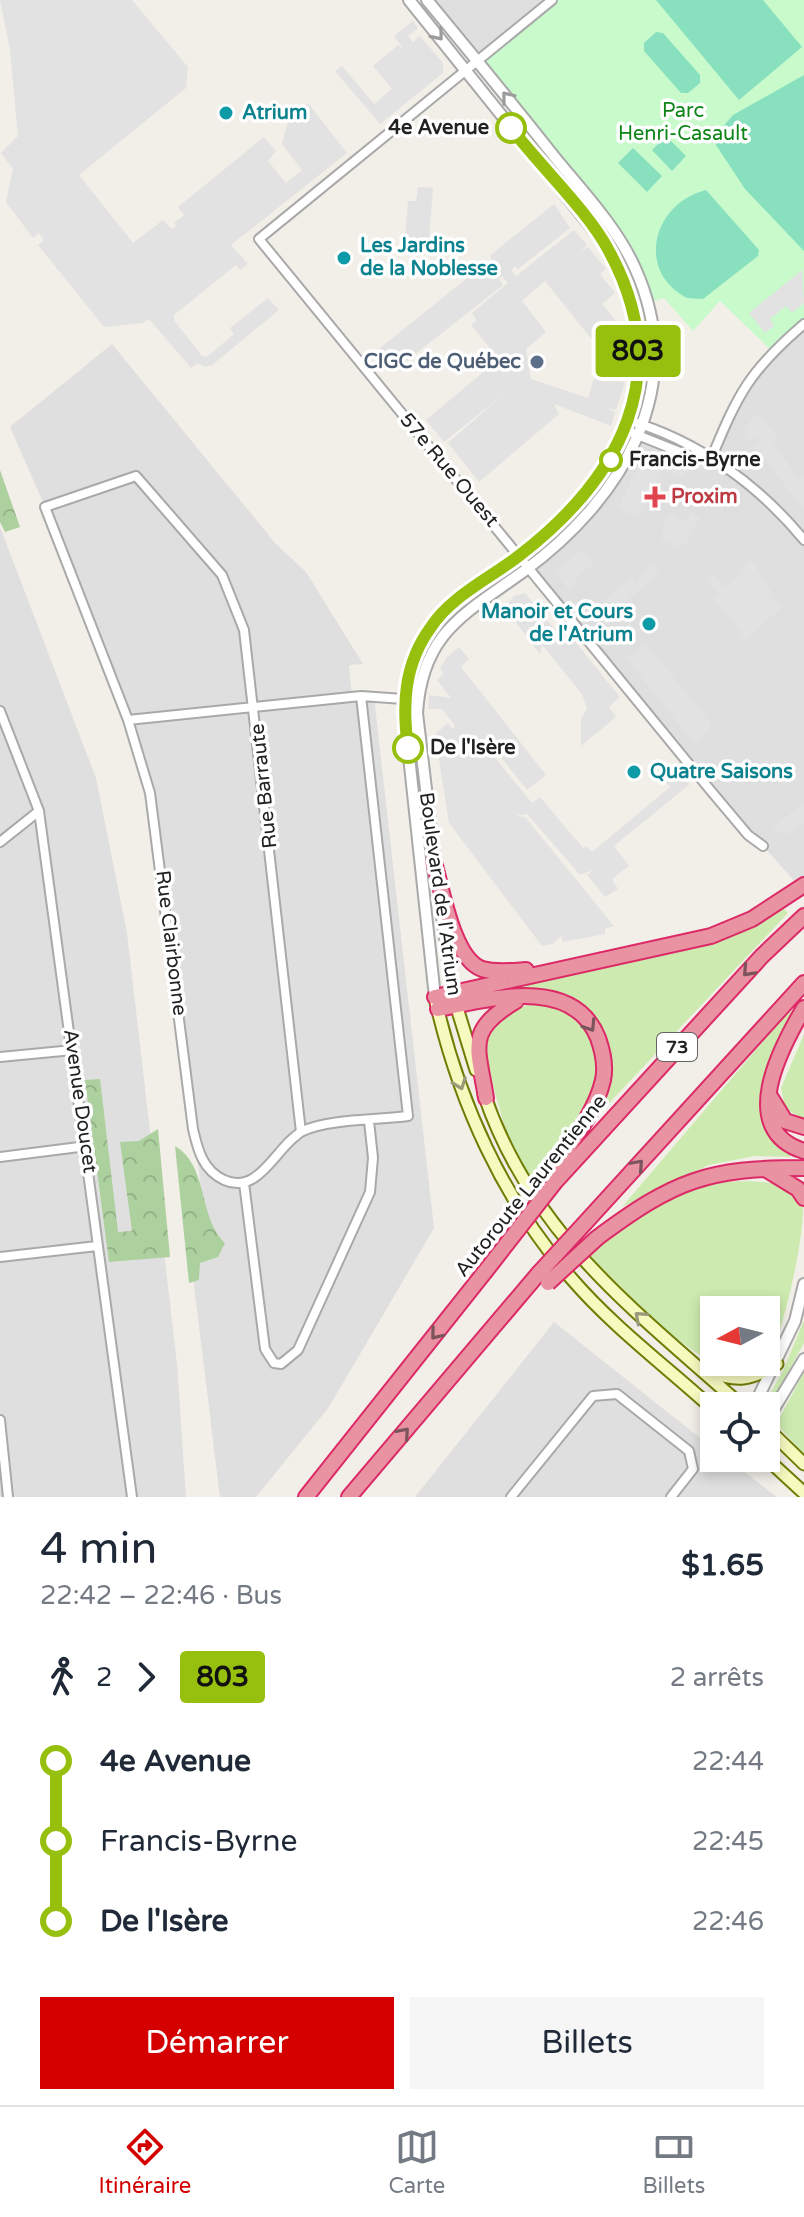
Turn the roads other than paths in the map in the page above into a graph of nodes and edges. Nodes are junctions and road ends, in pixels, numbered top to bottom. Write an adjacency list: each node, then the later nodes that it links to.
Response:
1 (409, 0): 5 (street, Boulevard de l'Atrium, one-way to 5)
2 (427, 0): 4 (street, Boulevard de l'Atrium)
3 (552, 0): 4 (street)
4 (478, 61): 5 (street); 8 (street, Boulevard de l'Atrium, one-way to 4)
5 (466, 70): 7 (street, Boulevard de l'Atrium); 13 (street, 57e Rue Ouest)
6 (804, 324): 10 (street)
7 (626, 425): 8 (street); 9 (street); 13 (street, Boulevard de l'Atrium)
8 (644, 425): 9 (street, Boulevard de l'Atrium); 10 (street)
9 (640, 437): 10 (street); 14 (street, Boulevard de l'Atrium)
10 (711, 459): 12 (street)
11 (136, 476): 18 (street, Rue Barraute); 20 (street, Rue Clairbonne)
12 (804, 540)
13 (520, 556): 14 (street, 57e Rue Ouest); 16 (street, Boulevard de l'Atrium)
14 (530, 567): 17 (street, Boulevard de l'Atrium); 23 (street, 57e Rue Ouest)
15 (361, 696): 16 (street); 18 (street); 37 (street)
16 (405, 699): 17 (street); 31 (street, Boulevard de l'Atrium)
17 (418, 700): 24 (street, Boulevard de l'Atrium)
18 (255, 705): 20 (street); 39 (street, Rue Barraute)
19 (0, 711): 21 (street, Avenue Doucet)
20 (128, 720): 46 (street, Rue Clairbonne)
21 (39, 811): 22 (street); 33 (street, Avenue Doucet)
22 (0, 842)
23 (763, 846)
24 (434, 862): 27 (highway); 30 (street, Boulevard de l'Atrium)
25 (804, 885): 27 (highway)
26 (804, 916): 45 (highway, Autoroute Laurentienne / 73, one-way to 45)
27 (571, 967): 30 (highway)
28 (804, 983): 50 (highway, 73, one-way to 28, bridge)
29 (523, 997): 30 (highway); 36 (highway); 45 (highway, one-way to 45)
30 (454, 1000): 31 (highway); 36 (main road, Boulevard de l'Atrium)
31 (437, 1003): 58 (main road, Boulevard de l'Atrium, one-way to 58)
32 (804, 1008): 35 (highway)
33 (73, 1050): 34 (street); 40 (street, Avenue Doucet)
34 (0, 1057)
35 (768, 1090): 38 (highway); 41 (highway)
36 (486, 1098): 54 (main road, Boulevard de l'Atrium, one-way to 36)
37 (369, 1121): 39 (street); 46 (street)
38 (804, 1127)
39 (301, 1132): 46 (street)
40 (87, 1146): 42 (street); 48 (street, Avenue Doucet)
41 (804, 1151)
42 (0, 1157)
43 (763, 1168): 44 (highway); 47 (highway); 50 (highway, bridge)
44 (804, 1168)
45 (552, 1179): 67 (highway, Autoroute Laurentienne / 73, one-way to 67, bridge)
46 (244, 1183)
47 (804, 1198)
48 (97, 1246): 49 (street); 66 (street, Avenue Doucet)
49 (0, 1257)
50 (544, 1278): 68 (highway, 73, one-way to 50)
51 (804, 1284): 52 (street)
52 (780, 1357)
53 (804, 1359): 59 (street)
54 (699, 1367): 57 (main road, Boulevard de l'Atrium)
55 (722, 1376): 56 (main road)
56 (754, 1376)
57 (727, 1392)
58 (700, 1397)
59 (780, 1401)
60 (0, 1420): 64 (street)
61 (780, 1439): 62 (main road)
62 (804, 1464)
63 (780, 1471): 65 (main road)
64 (5, 1493)
65 (804, 1493)
66 (132, 1497)
67 (306, 1497)
68 (349, 1497)
69 (511, 1497): 70 (street)
70 (671, 1497)

